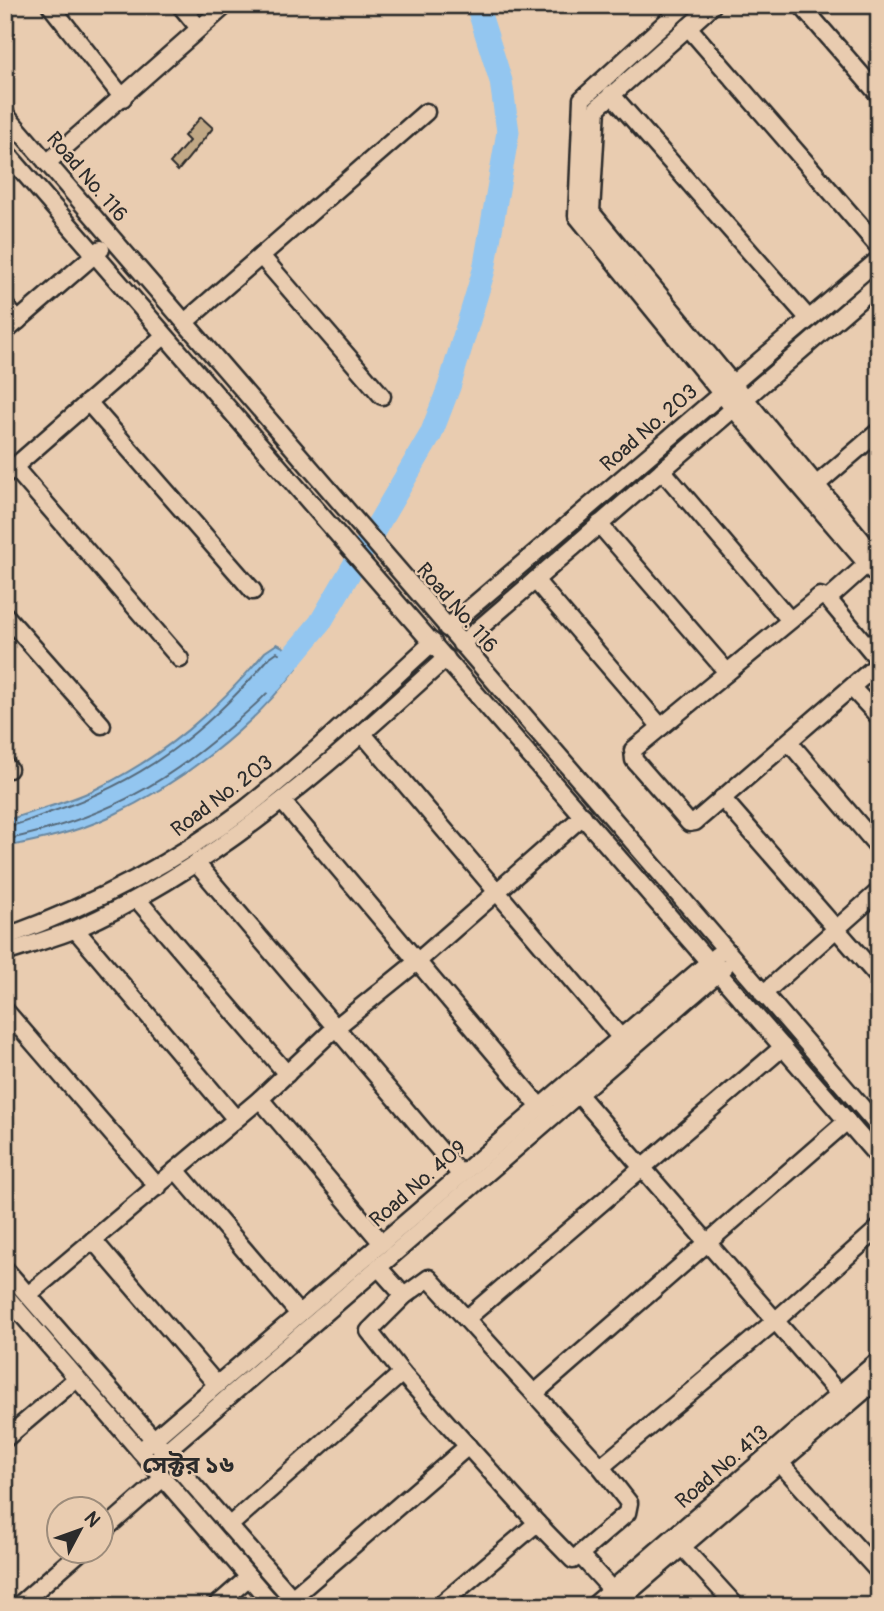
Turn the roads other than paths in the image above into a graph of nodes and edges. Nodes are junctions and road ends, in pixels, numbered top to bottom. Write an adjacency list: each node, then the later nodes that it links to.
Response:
1 (50, 5): 11 (street)
2 (180, 5): 8 (street)
3 (226, 5): 8 (street)
4 (713, 5): 7 (street)
5 (801, 5): 10 (street)
6 (679, 7): 28 (street)
7 (688, 27): 9 (street); 17 (street)
8 (199, 28): 11 (street)
9 (611, 94): 23 (street); 28 (street)
10 (879, 95)
11 (123, 98): 15 (street)
12 (426, 112): 19 (street)
13 (5, 114): 15 (street, Road No. 116)
14 (5, 151): 18 (street, Road No. 116)
15 (47, 163): 16 (street, Road No. 116)
16 (113, 239): 18 (street); 25 (street, Road No. 116)
17 (879, 247)
18 (95, 254): 24 (street); 27 (street, Road No. 116)
19 (261, 256): 25 (street); 29 (street)
20 (879, 259): 23 (street, Road No. 203)
21 (879, 283): 31 (street, Road No. 203)
22 (5, 306): 24 (street)
23 (809, 319): 28 (street, Road No. 203)
24 (18, 321): 26 (street)
25 (185, 322): 44 (street, Road No. 116)
26 (5, 332)
27 (164, 335): 30 (street); 45 (street, Road No. 116)
28 (728, 388): 31 (street); 44 (street, Road No. 203)
29 (382, 396)
30 (89, 402): 34 (street); 40 (street)
31 (739, 404): 33 (street, Road No. 203); 35 (street); 37 (street)
32 (879, 431): 35 (street)
33 (662, 470): 36 (street, Road No. 203); 43 (street)
34 (10, 471): 48 (street)
35 (815, 486): 37 (street)
36 (599, 524): 39 (street, Road No. 203); 49 (street)
37 (873, 562): 38 (street); 41 (street)
38 (879, 578)
39 (535, 580): 46 (street, Road No. 203); 53 (street)
40 (253, 591)
41 (828, 599): 43 (street); 50 (street)
42 (5, 615): 52 (street)
43 (790, 620): 49 (street)
44 (447, 628): 46 (street, Road No. 116)
45 (433, 642): 47 (street, Road No. 116); 66 (street, Road No. 203)
46 (461, 644): 68 (street, Road No. 116)
47 (446, 658): 54 (street); 58 (street, Road No. 116)
48 (180, 659)
49 (727, 672): 53 (street)
50 (852, 688): 51 (street); 55 (street)
51 (879, 718)
52 (102, 725)
53 (662, 727): 56 (street)
54 (362, 734): 57 (street); 61 (street)
55 (789, 742): 56 (street); 59 (street)
56 (722, 798): 64 (street)
57 (282, 801): 60 (street); 69 (street)
58 (583, 816): 61 (street); 70 (street, Road No. 116)
59 (879, 848)
60 (196, 863): 63 (street); 74 (street)
61 (499, 890): 69 (street); 75 (street)
62 (879, 891): 64 (street)
63 (137, 899): 65 (street); 77 (street)
64 (837, 927): 71 (street); 72 (street)
65 (75, 929): 67 (street); 81 (street)
66 (5, 937)
67 (5, 953)
68 (729, 954): 70 (street, Road No. 409); 72 (street, Road No. 116)
69 (418, 961): 74 (street); 80 (street)
70 (714, 967): 75 (street, Road No. 409); 76 (street, Road No. 116); 78 (street, Road No. 409)
71 (879, 978)
72 (763, 994): 83 (street, Road No. 116)
73 (5, 1010): 88 (street)
74 (334, 1029): 77 (street); 87 (street)
75 (621, 1038): 78 (street, Road No. 409)
76 (783, 1047): 82 (street, Road No. 116); 85 (street)
77 (287, 1074): 79 (street)
78 (573, 1089): 80 (street, Road No. 409); 85 (street); 93 (street, Road No. 409)
79 (260, 1099): 81 (street); 91 (street)
80 (540, 1107): 87 (street, Road No. 409)
81 (235, 1118): 86 (street)
82 (847, 1121): 84 (street, Road No. 116); 92 (street)
83 (879, 1127)
84 (879, 1158)
85 (642, 1168): 92 (street); 99 (street)
86 (176, 1170): 88 (street); 98 (street)
87 (461, 1175): 91 (street, Road No. 409)
88 (158, 1187): 90 (street)
89 (879, 1228): 100 (street)
90 (93, 1240): 96 (street); 105 (street)
91 (382, 1243): 98 (street, Road No. 409)
92 (708, 1244): 100 (street); 106 (street)
93 (378, 1267): 97 (street); 112 (street, Road No. 409)
94 (5, 1269): 96 (street)
95 (5, 1295): 103 (street)
96 (28, 1295): 109 (street)
97 (404, 1296): 99 (street); 102 (street)
98 (299, 1314): 105 (street, Road No. 409)
99 (467, 1319): 106 (street)
100 (775, 1321): 107 (street); 115 (street)
101 (879, 1360): 107 (street, Road No. 413)
102 (402, 1373): 110 (street); 119 (street)
103 (77, 1378): 108 (street); 111 (street)
104 (879, 1378): 113 (street, Road No. 413)
105 (216, 1385): 109 (street, Road No. 409)
106 (536, 1393): 115 (street)
107 (839, 1394): 120 (street, Road No. 413)
108 (5, 1439)
109 (153, 1439): 111 (street, Road No. 409); 112 (street)
110 (468, 1446): 118 (street); 126 (street)
111 (140, 1451): 114 (street)
112 (164, 1452): 114 (street, Road No. 409); 119 (street)
113 (780, 1463): 120 (street, Road No. 413); 123 (street)
114 (151, 1464): 116 (street)
115 (601, 1467): 121 (street)
116 (163, 1478): 117 (street); 124 (street)
117 (116, 1520)
118 (537, 1523): 121 (street); 130 (street)
119 (229, 1526): 126 (street)
120 (678, 1542): 125 (street, Road No. 413); 132 (street)
121 (580, 1555): 125 (street)
122 (64, 1566): 127 (street)
123 (879, 1572)
124 (249, 1577): 128 (street); 129 (street)
125 (612, 1598): 131 (street, Road No. 413)
126 (295, 1602)
127 (18, 1606)
128 (216, 1606)
129 (274, 1606)
130 (439, 1606)
131 (593, 1606)
132 (736, 1606)

